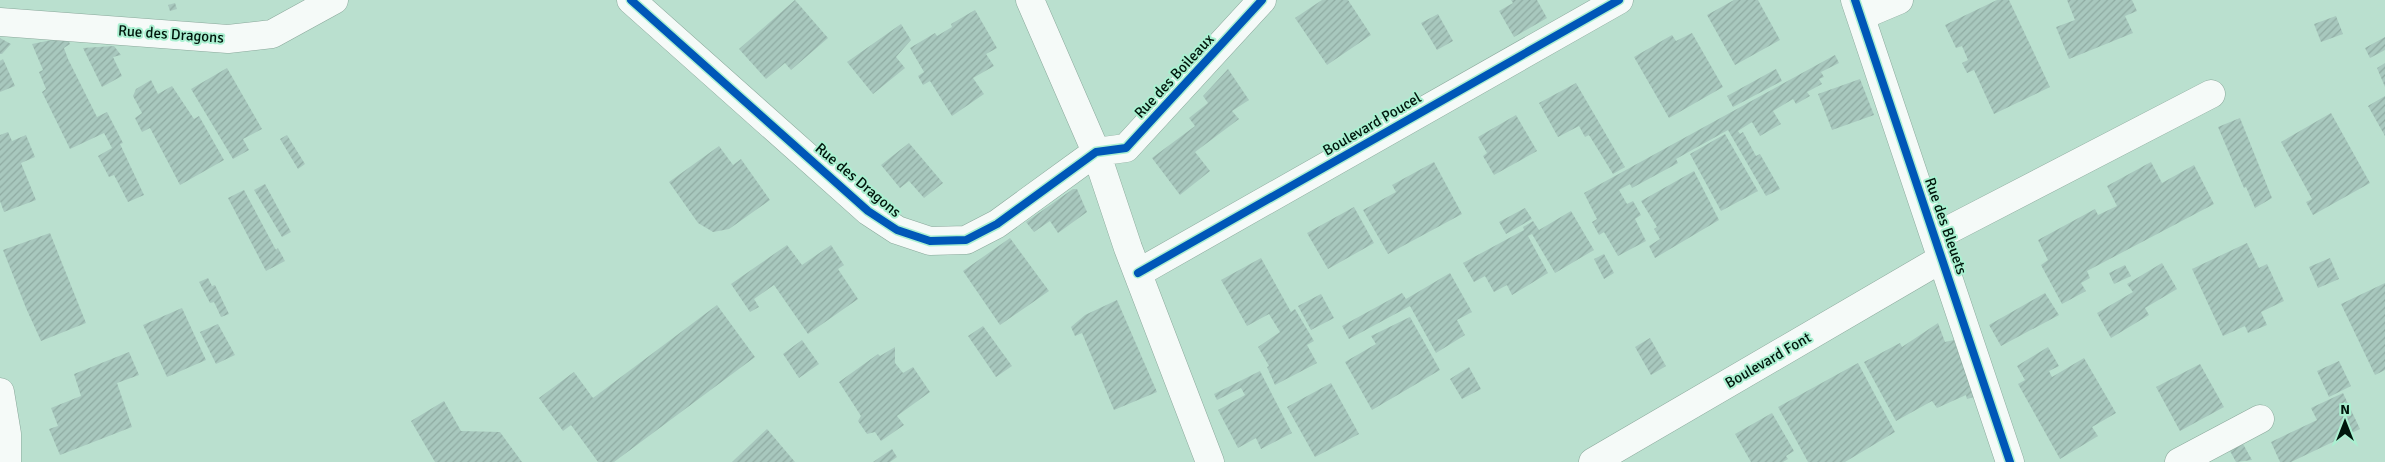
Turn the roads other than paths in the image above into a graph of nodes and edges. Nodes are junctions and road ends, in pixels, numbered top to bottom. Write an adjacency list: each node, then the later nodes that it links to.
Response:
1 (334, 0): 8 (street, Rue des Dragons)
2 (631, 0): 10 (street, Rue des Dragons)
3 (1030, 0): 10 (street)
4 (1262, 0): 10 (street, Rue des Boileaux)
5 (1619, 0): 12 (street, Boulevard Poucel)
6 (1899, 0): 7 (street)
7 (1858, 8): 11 (street, Rue des Bleuets)
8 (0, 22)
9 (2211, 94): 11 (street, Boulevard Font)
10 (1096, 152): 12 (street)
11 (1939, 248): 17 (street, Boulevard Font); 18 (street, Rue des Bleuets)
12 (1138, 272): 16 (street)
13 (0, 392): 15 (street)
14 (2260, 419): 19 (street)
15 (7, 462)
16 (1210, 462)
17 (1593, 462)
18 (2010, 462)
19 (2180, 462)

